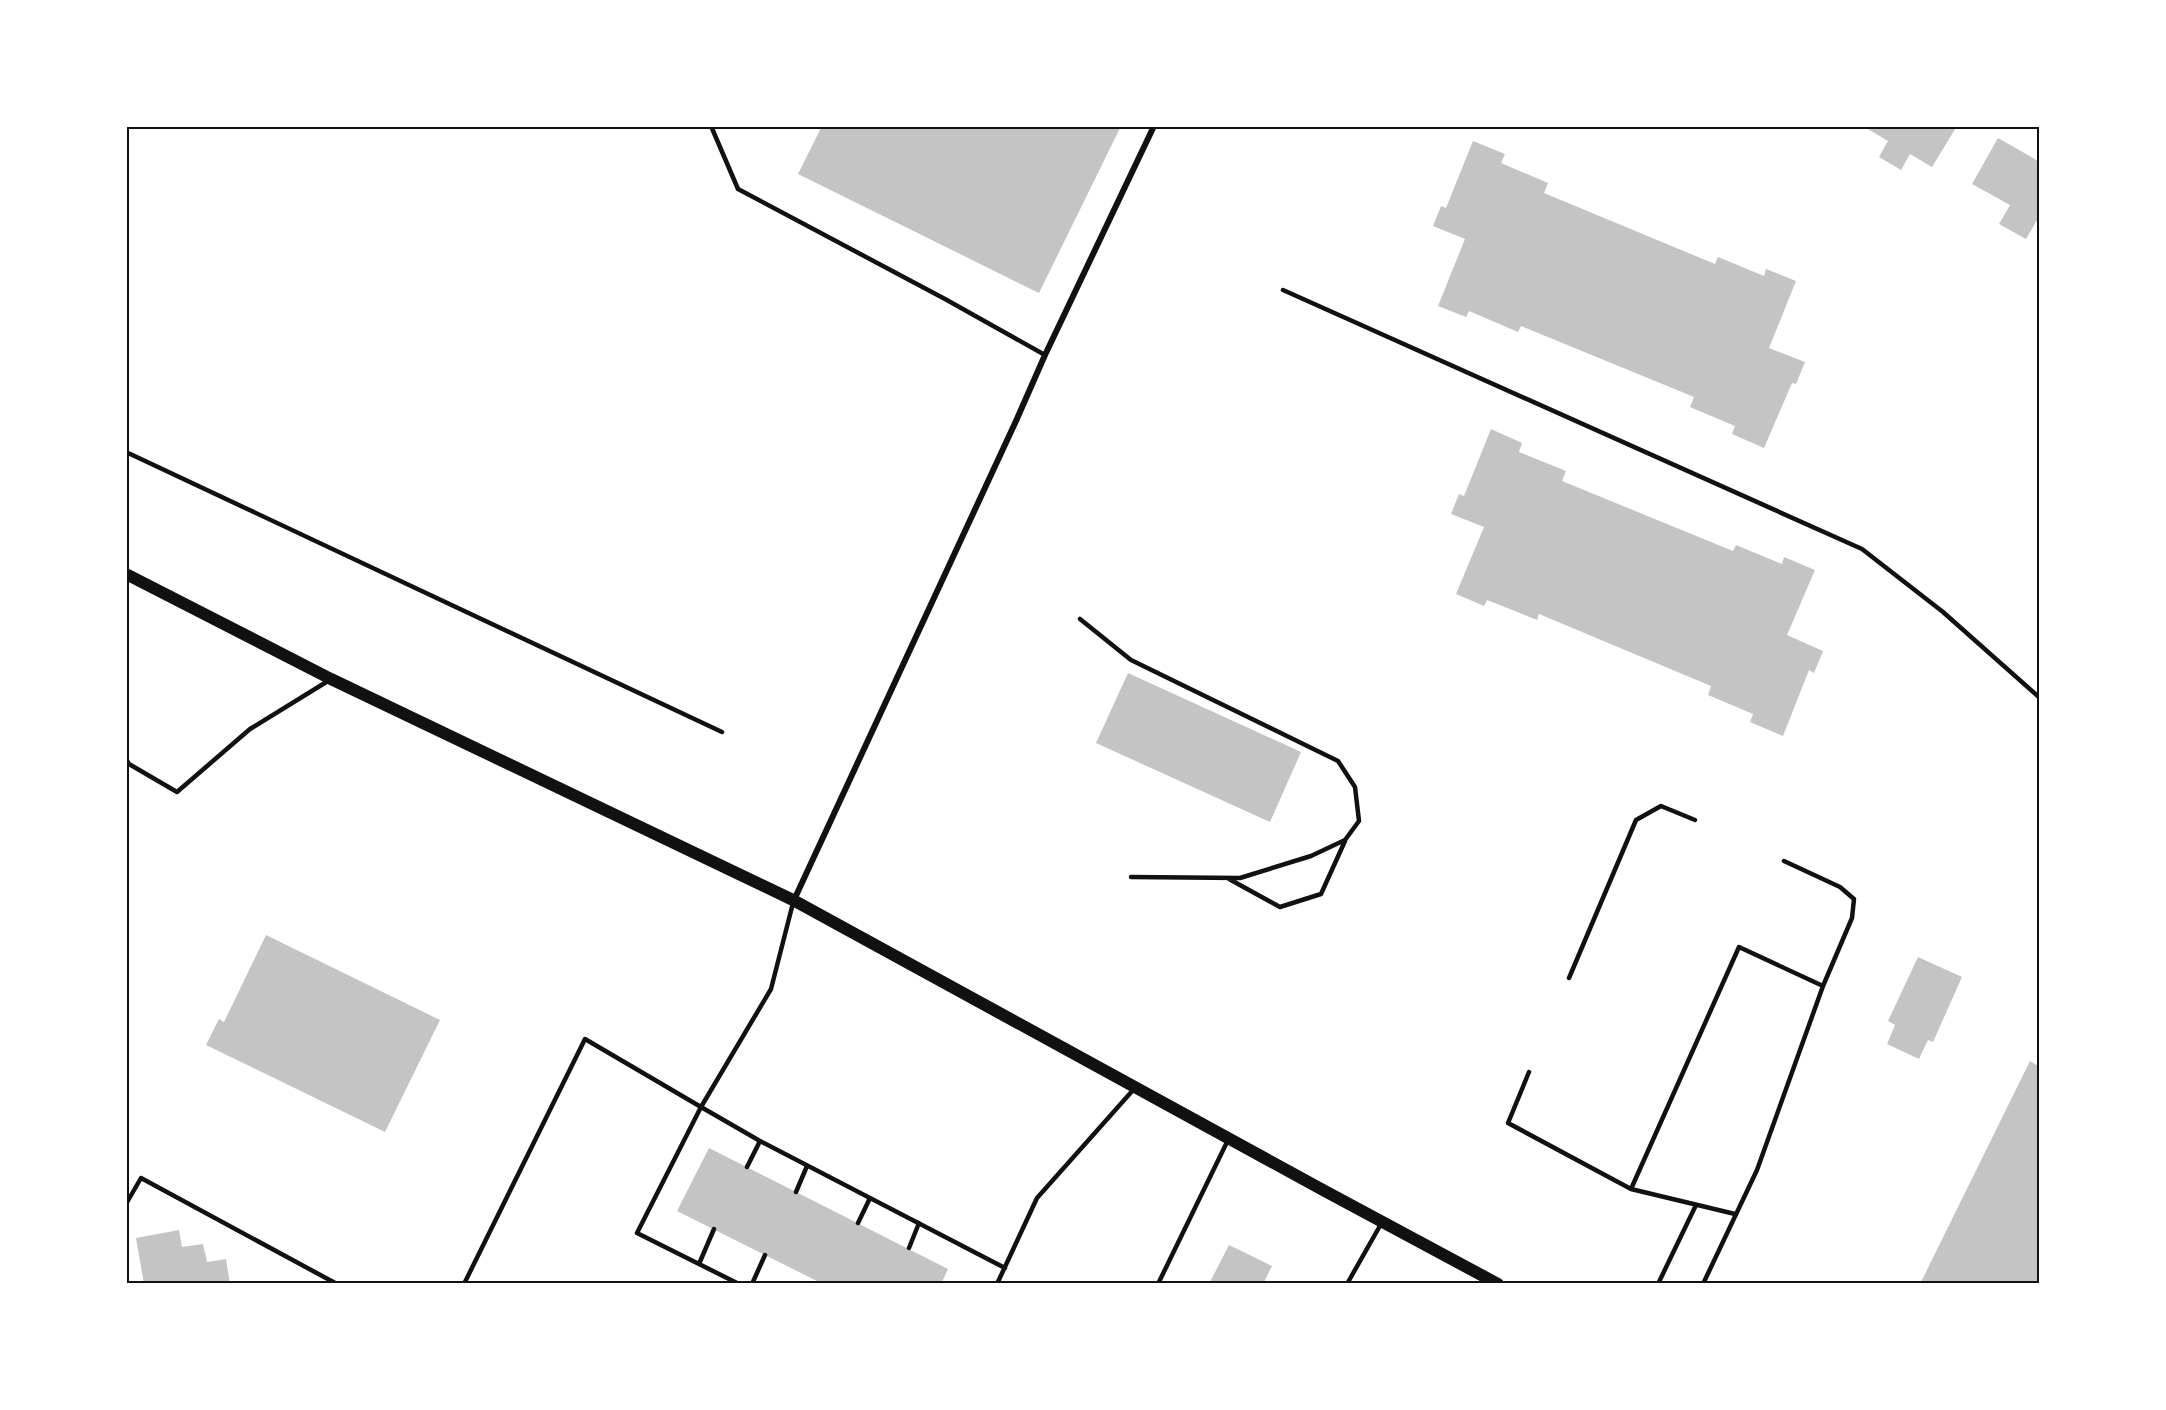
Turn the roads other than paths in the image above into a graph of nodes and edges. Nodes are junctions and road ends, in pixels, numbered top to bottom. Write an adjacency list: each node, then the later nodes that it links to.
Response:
1 (711, 126): 4 (lane)
2 (1154, 126): 4 (street)
3 (1283, 290): 9 (lane)
4 (1045, 355): 17 (street)
5 (126, 452): 10 (lane)
6 (126, 574): 8 (main road)
7 (1080, 619): 13 (lane)
8 (331, 679): 11 (lane); 17 (main road)
9 (2040, 698)
10 (722, 732)
11 (126, 759)
12 (1695, 820): 18 (lane)
13 (1345, 840): 16 (lane); 16 (lane)
14 (1784, 861): 19 (lane)
15 (1131, 877): 16 (lane)
16 (1227, 878)
17 (793, 900): 21 (main road); 22 (lane)
18 (1569, 978)
19 (1823, 986): 27 (lane); 32 (lane)
20 (1529, 1072): 27 (lane)
21 (1136, 1087): 23 (main road); 40 (lane)
22 (701, 1107): 24 (lane); 39 (lane); 42 (lane)
23 (1229, 1138): 33 (main road); 46 (lane)
24 (760, 1141): 25 (lane); 26 (lane)
25 (807, 1166): 28 (lane); 29 (lane)
26 (747, 1167)
27 (1631, 1189): 31 (lane)
28 (796, 1192)
29 (870, 1198): 34 (lane); 35 (lane)
30 (126, 1204): 41 (lane)
31 (1696, 1204): 32 (lane); 49 (lane)
32 (1735, 1214): 50 (lane)
33 (1383, 1222): 47 (lane); 48 (main road)
34 (858, 1223)
35 (919, 1223): 37 (lane); 40 (lane)
36 (714, 1229): 39 (lane)
37 (909, 1248)
38 (765, 1255): 44 (lane)
39 (699, 1264): 43 (lane)
40 (1005, 1268): 45 (lane)
41 (337, 1284)
42 (464, 1284)
43 (739, 1284)
44 (752, 1284)
45 (998, 1284)
46 (1158, 1284)
47 (1347, 1284)
48 (1498, 1284)
49 (1658, 1284)
50 (1703, 1284)

